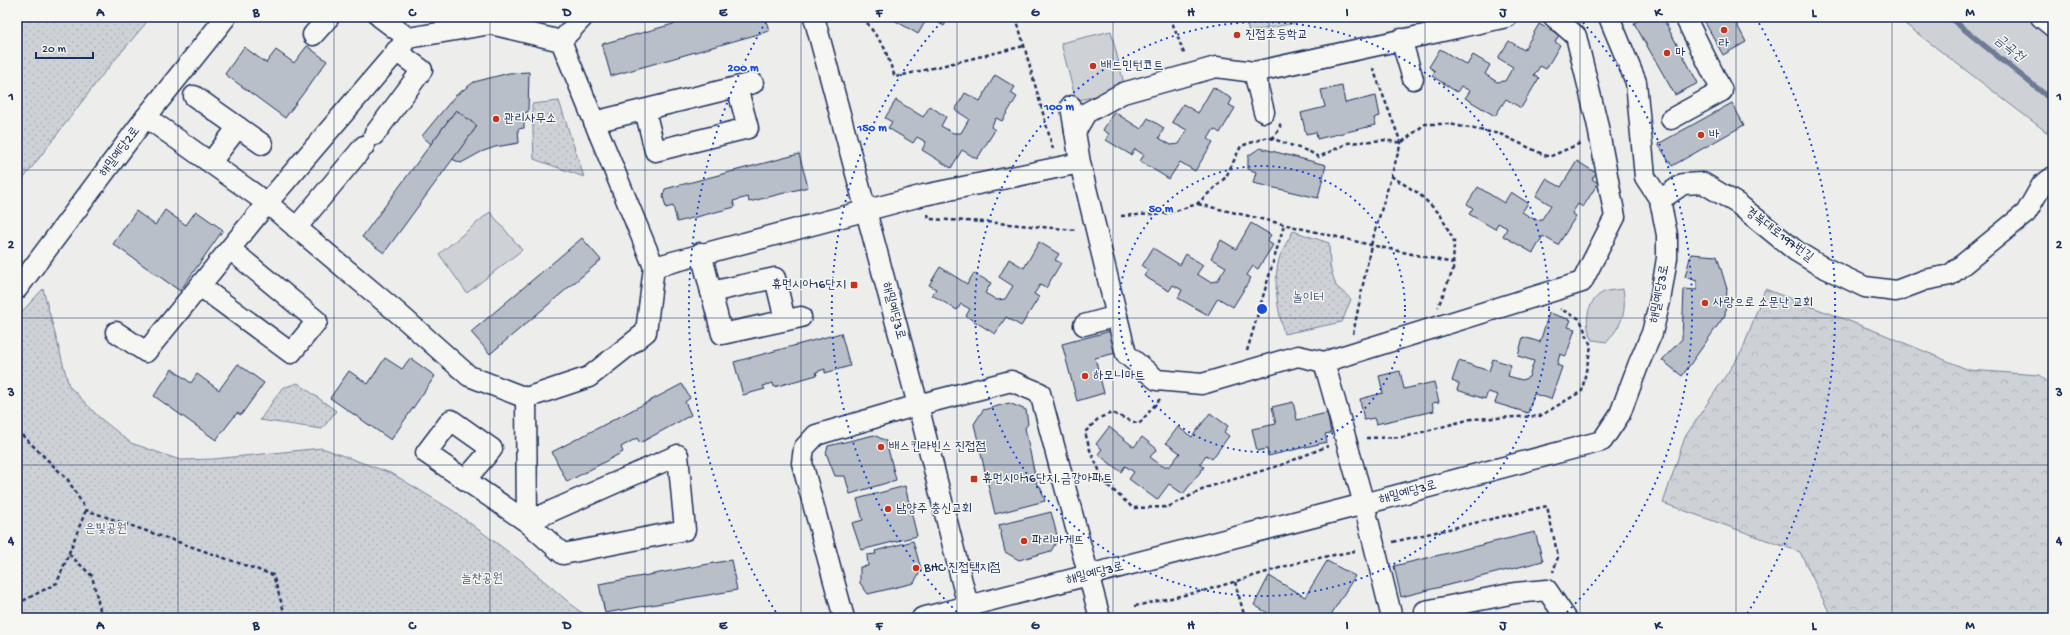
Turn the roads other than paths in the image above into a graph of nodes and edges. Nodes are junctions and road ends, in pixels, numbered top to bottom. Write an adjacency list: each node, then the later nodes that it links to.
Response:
1 (226, 17): 22 (street, 해밀예당2로)
2 (329, 17): 12 (street)
3 (380, 17): 15 (street)
4 (583, 17): 14 (street)
5 (814, 17): 33 (street, 해밀예당3로)
6 (1507, 17): 13 (street)
7 (1554, 17): 44 (street)
8 (1686, 17): 23 (street)
9 (2041, 17): 11 (street)
10 (1614, 19): 31 (street)
11 (2053, 27)
12 (313, 36)
13 (1401, 39): 16 (street); 17 (street)
14 (561, 41): 15 (street); 24 (street)
15 (402, 45): 32 (street); 34 (street)
16 (1254, 72): 21 (street); 26 (street)
17 (1413, 79)
18 (194, 96): 25 (street)
19 (1071, 106): 26 (street)
20 (645, 110): 20 (street); 24 (street)
21 (1264, 112)
22 (146, 117): 28 (street); 39 (street, 해밀예당2로)
23 (1671, 119)
24 (594, 122): 37 (street)
25 (238, 127): 27 (street); 28 (street)
26 (1075, 132): 29 (street)
27 (262, 144)
28 (211, 162): 32 (street)
29 (1080, 162): 33 (street); 41 (street)
30 (2053, 177): 31 (street, 경복대로197번길)
31 (1660, 200): 48 (street, 해밀예당3로)
32 (267, 203): 34 (street); 35 (street)
33 (866, 210): 36 (street); 46 (street, 해밀예당3로)
34 (296, 228): 45 (street)
35 (230, 249): 38 (street); 38 (street)
36 (701, 253): 37 (street); 40 (street)
37 (654, 267): 45 (street)
38 (200, 286): 43 (street)
39 (17, 289)
40 (711, 292): 40 (street)
41 (1117, 316): 42 (street); 44 (street)
42 (1084, 325)
43 (116, 332)
44 (1324, 362): 48 (street)
45 (526, 398): 49 (street)
46 (918, 405): 50 (street); 51 (street, 해밀예당3로); 52 (street)
47 (465, 480): 49 (street)
48 (1364, 504): 50 (street, 해밀예당3로); 55 (street)
49 (527, 522): 49 (street)
50 (1090, 576): 51 (street, 해밀예당3로); 54 (street)
51 (969, 612): 53 (street)
52 (844, 618)
53 (922, 618)
54 (1100, 618)
55 (1392, 618)
56 (1427, 618): 57 (street)
57 (1566, 618)

